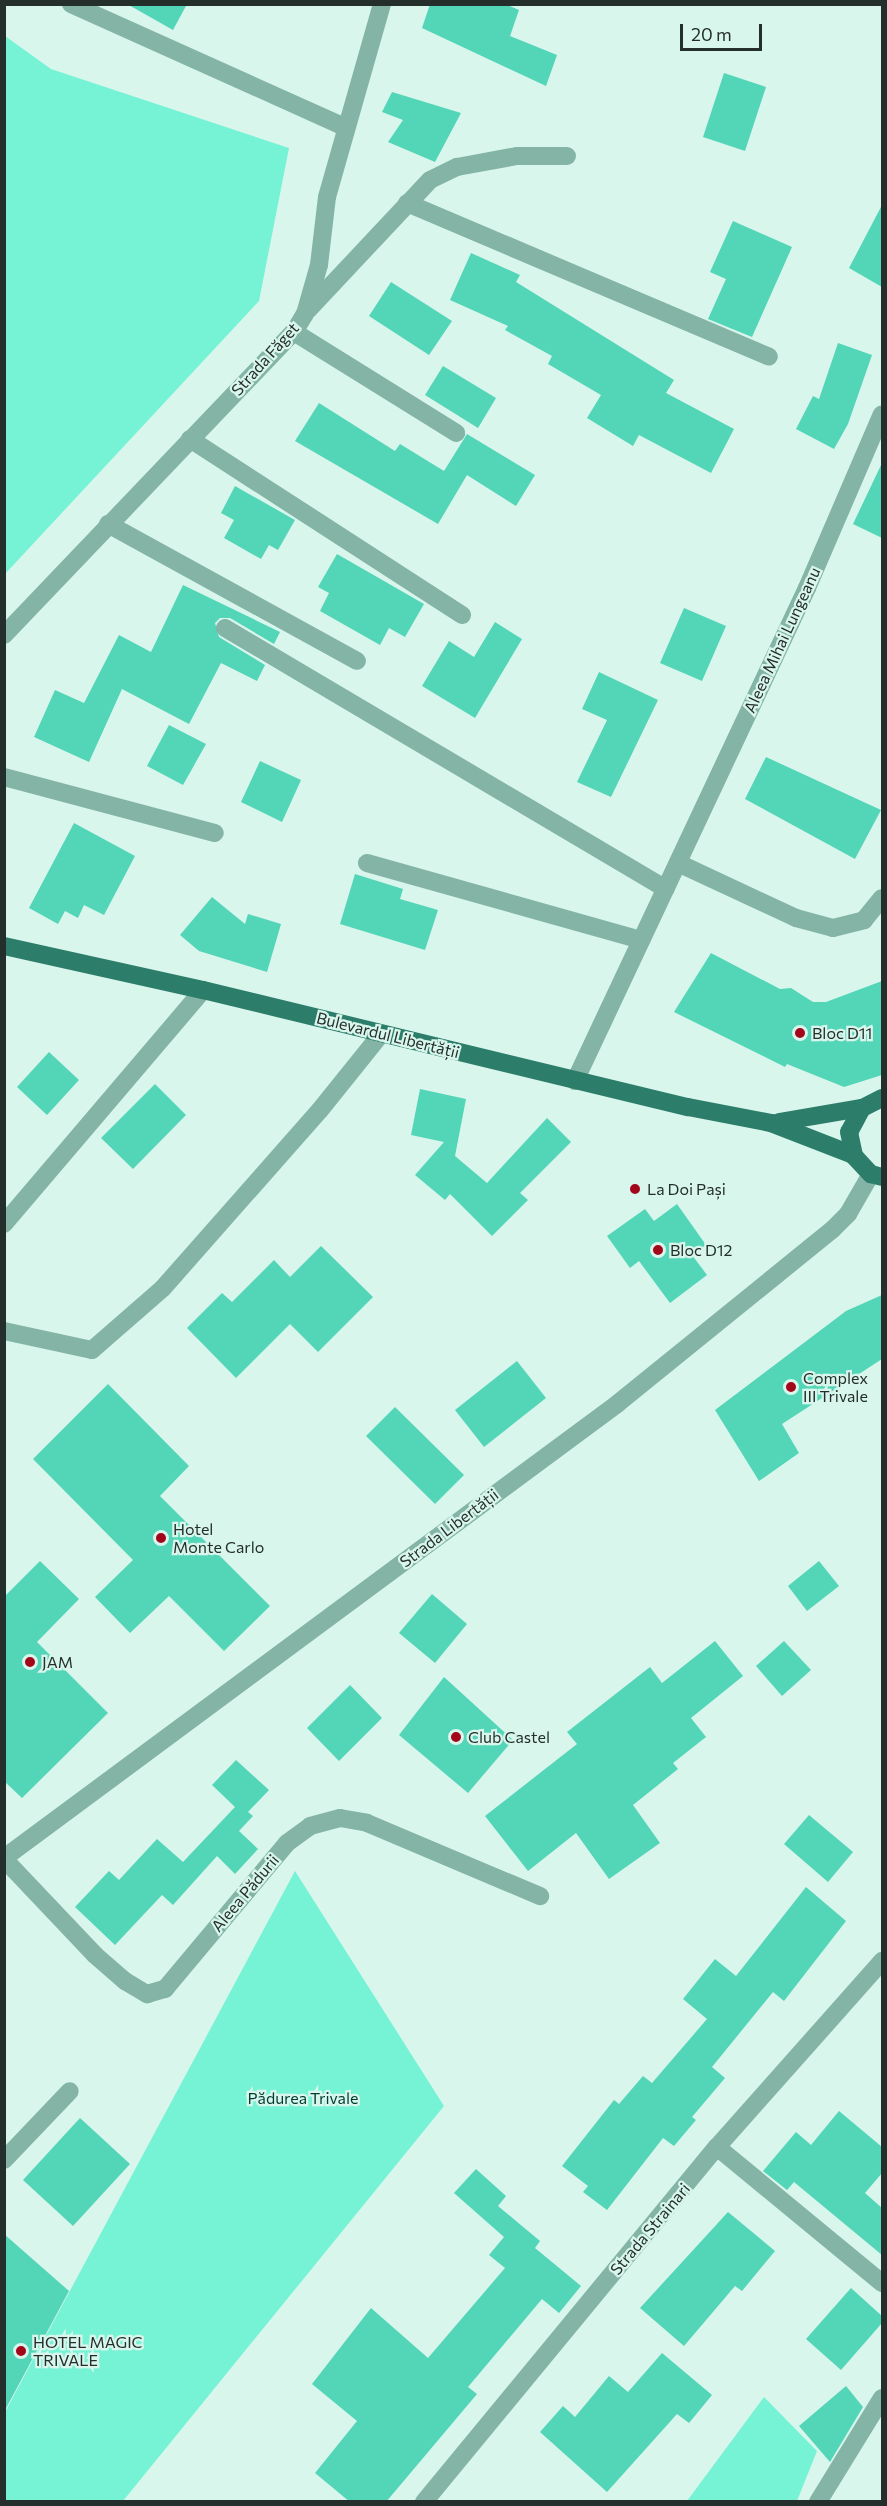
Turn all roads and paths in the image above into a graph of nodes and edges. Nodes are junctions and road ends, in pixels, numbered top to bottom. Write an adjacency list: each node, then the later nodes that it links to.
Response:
1 (71, 4): 3 (street)
2 (382, 4): 3 (street, Strada Făget)
3 (345, 127): 6 (street, Strada Făget)
4 (567, 156): 5 (street)
5 (408, 203): 6 (street); 8 (street)
6 (305, 314): 7 (street, Strada Făget)
7 (294, 332): 10 (street); 11 (street, Strada Făget)
8 (769, 357)
9 (882, 414): 20 (street, Aleea Mihai Lungeanu)
10 (456, 433)
11 (189, 439): 12 (street, Strada Făget); 13 (street)
12 (108, 524): 15 (street, Strada Făget); 16 (street)
13 (462, 615)
14 (225, 628): 21 (street)
15 (4, 635)
16 (357, 661)
17 (4, 777): 18 (street)
18 (214, 833)
19 (367, 863): 23 (street)
20 (678, 863): 21 (street, Aleea Mihai Lungeanu); 22 (street)
21 (666, 889): 23 (street, Aleea Mihai Lungeanu)
22 (882, 898)
23 (641, 940): 27 (street, Aleea Mihai Lungeanu)
24 (4, 946): 25 (main road, Bulevardul Libertății)
25 (203, 990): 26 (main road, Bulevardul Libertății); 33 (street)
26 (381, 1034): 27 (main road, Bulevardul Libertății); 34 (street)
27 (575, 1081): 30 (main road, Bulevardul Libertății)
28 (882, 1098): 29 (main road, Bulevardul Libertății)
29 (862, 1108): 30 (main road, Bulevardul Libertății); 31 (main road)
30 (771, 1123): 31 (main road, Bulevardul Libertății)
31 (853, 1155): 32 (main road)
32 (877, 1176): 35 (street, Strada Libertății)
33 (4, 1224)
34 (4, 1331)
35 (4, 1858): 36 (street, Aleea Pădurii)
36 (540, 1896)
37 (882, 1961): 39 (street, Strada Strainari)
38 (70, 2091): 40 (street)
39 (717, 2147): 41 (street); 43 (street, Strada Strainari)
40 (4, 2160)
41 (882, 2283)
42 (882, 2398): 44 (street)
43 (424, 2502)
44 (818, 2502)

